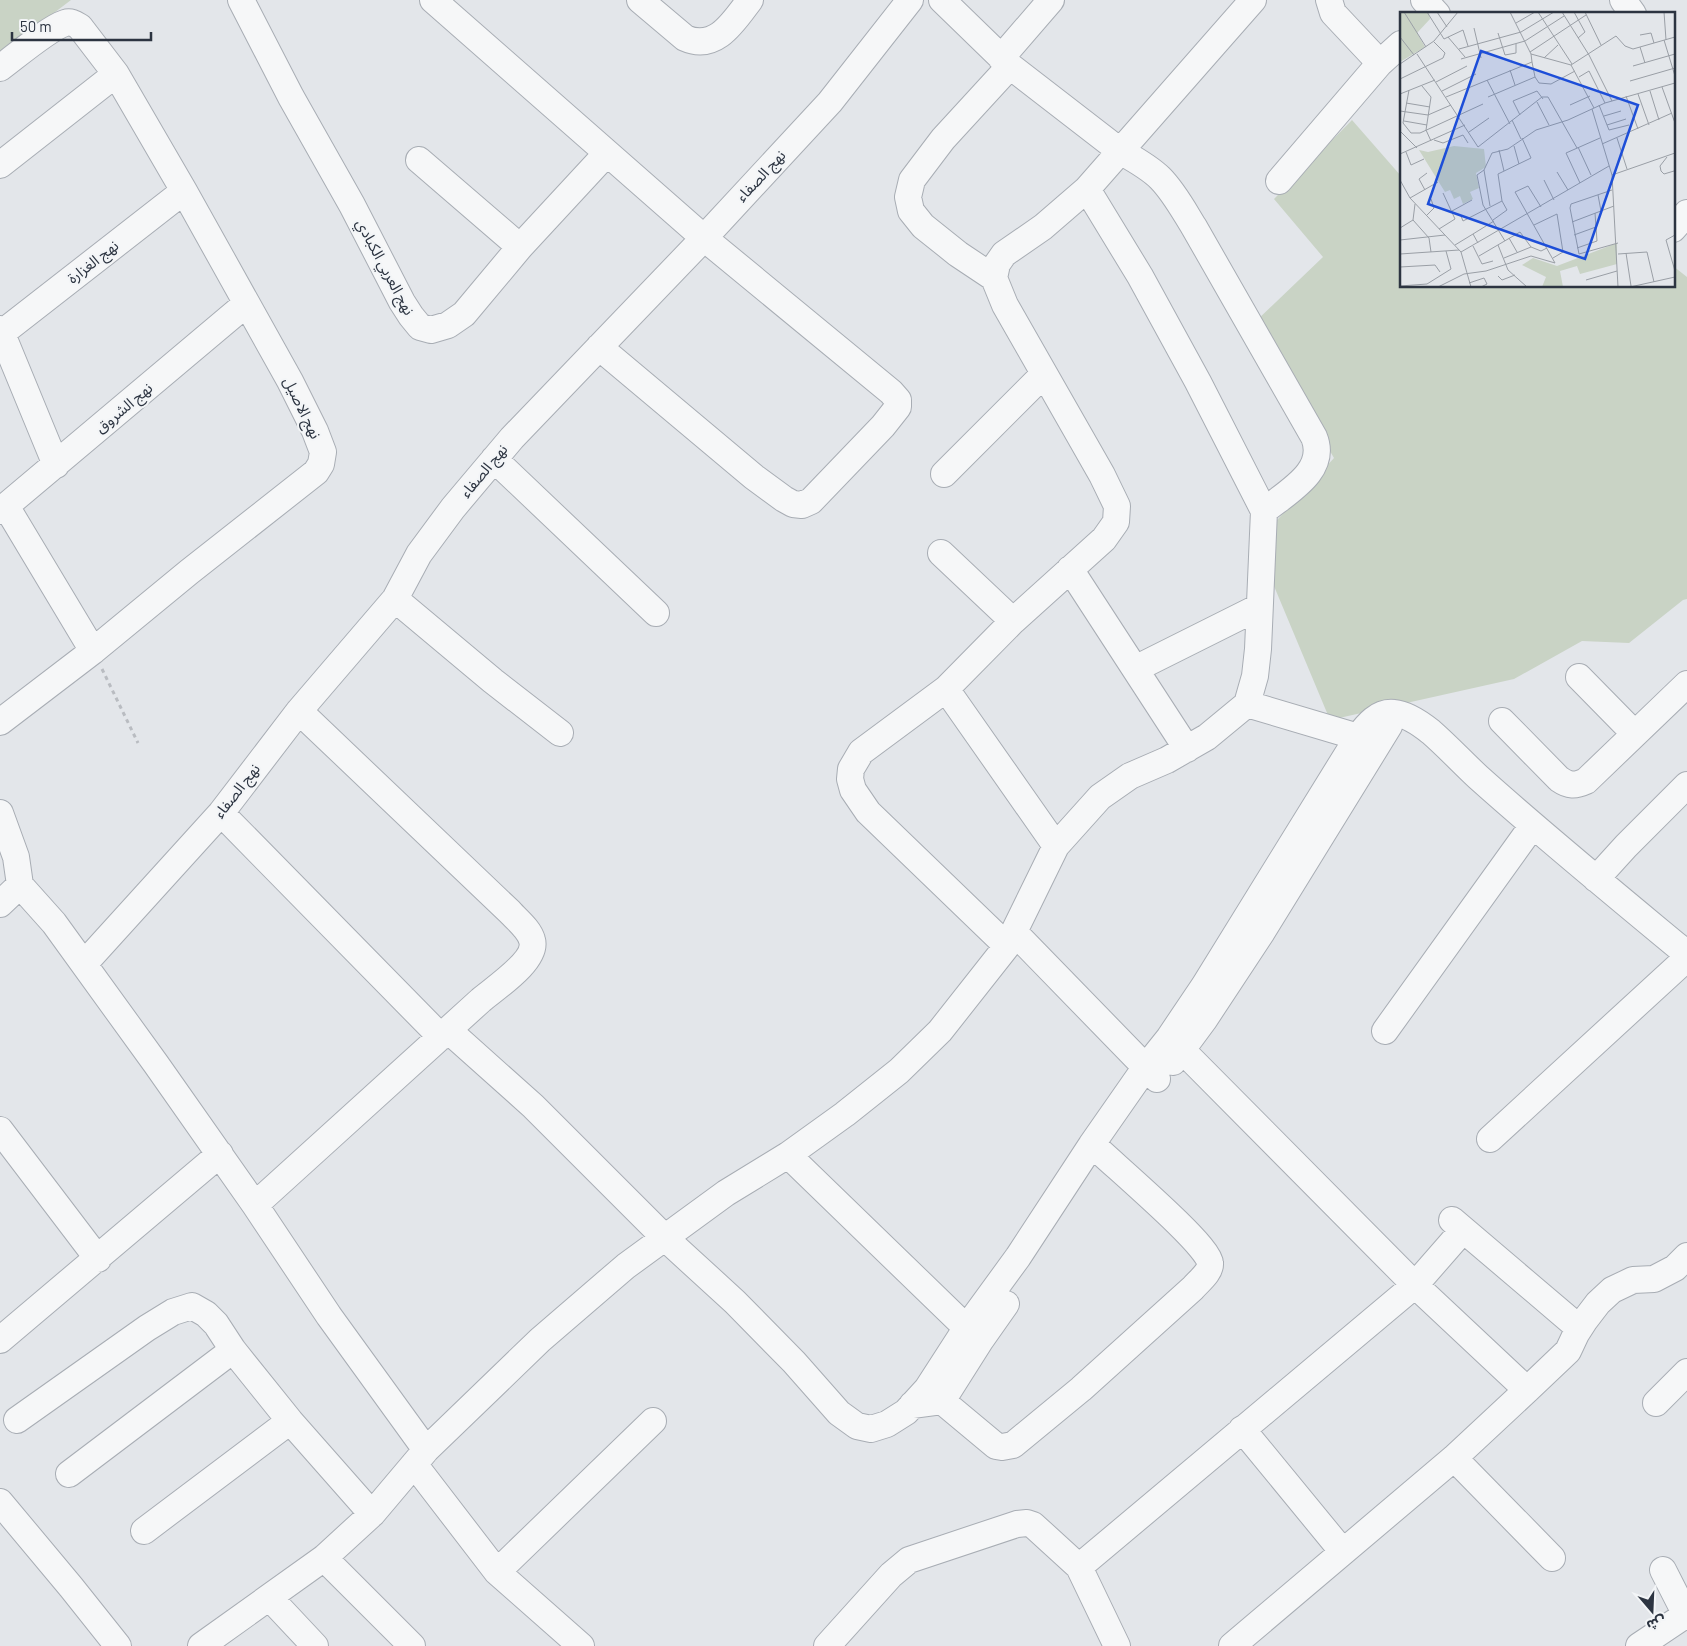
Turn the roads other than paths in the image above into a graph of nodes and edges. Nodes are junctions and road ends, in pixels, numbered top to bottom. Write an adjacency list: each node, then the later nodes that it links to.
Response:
1 (241, 0): 27 (street, نهج العربي الكبادي)
2 (433, 0): 18 (street)
3 (640, 0): 4 (street)
4 (750, 0)
5 (910, 0): 26 (street, نهج الصفاء)
6 (942, 0): 13 (street)
7 (1051, 0): 13 (street)
8 (1253, 0): 17 (street)
9 (1328, 0): 14 (street)
10 (1623, 0): 11 (street)
11 (1632, 12)
12 (1400, 45): 14 (street)
13 (1005, 62): 17 (street); 28 (street)
14 (1380, 63): 21 (street)
15 (0, 68): 16 (street, نهج الاصيل)
16 (116, 74): 20 (street); 23 (street, نهج الاصيل)
17 (1120, 151): 22 (street); 37 (street)
18 (607, 153): 26 (street); 27 (street, نهج العربي الكبادي)
19 (419, 160): 27 (street)
20 (0, 165)
21 (1279, 181)
22 (1087, 189): 28 (street); 37 (street)
23 (184, 191): 29 (street, نهج الاصيل); 30 (street, نهج الغزارة)
24 (1687, 213): 25 (street)
25 (1674, 229)
26 (704, 238): 31 (street, نهج الصفاء); 31 (street)
27 (520, 247)
28 (994, 278): 32 (street)
29 (246, 304): 34 (street, نهج الشروق); 44 (street, نهج الاصيل)
30 (1, 331): 34 (street)
31 (599, 347): 33 (street, نهج الصفاء)
32 (1044, 374): 35 (street); 39 (street)
33 (494, 459): 40 (street, نهج الصفاء); 42 (street)
34 (56, 465): 36 (street, نهج الشروق)
35 (944, 474)
36 (3, 508): 44 (street)
37 (1264, 510): 41 (street)
38 (940, 553): 43 (street)
39 (1070, 569): 43 (street); 45 (street)
40 (395, 599): 50 (street, نهج الصفاء); 54 (street)
41 (1258, 606): 45 (street); 49 (street)
42 (656, 613)
43 (1013, 621): 48 (street)
44 (93, 651): 52 (street, نهج الاصيل)
45 (1135, 669): 57 (street)
46 (1579, 677): 55 (street)
47 (1687, 684): 55 (street)
48 (946, 689): 62 (street); 66 (street)
49 (1247, 704): 56 (street); 57 (street)
50 (300, 711): 60 (street, نهج الصفاء); 70 (street)
51 (1393, 712): 56 (street); 61 (street); 71 (street)
52 (0, 722)
53 (1502, 722): 55 (street)
54 (560, 733)
55 (1635, 734)
56 (1358, 737): 71 (street)
57 (1187, 749): 62 (street)
58 (1687, 785): 63 (street)
59 (0, 813): 64 (street)
60 (221, 813): 68 (street, نهج الصفاء); 70 (street)
61 (1533, 825): 63 (street); 69 (street)
62 (1056, 846): 66 (street)
63 (1596, 879): 67 (street)
64 (20, 885): 65 (street); 68 (street)
65 (0, 904)
66 (1011, 939): 72 (street); 77 (street)
67 (1687, 956): 74 (street)
68 (84, 964): 76 (street)
69 (1385, 1031)
70 (444, 1034): 78 (street); 79 (street)
71 (1176, 1044): 72 (street); 82 (street)
72 (1151, 1074): 75 (street)
73 (0, 1130): 81 (street)
74 (1490, 1139)
75 (1099, 1150): 84 (street); 89 (street)
76 (220, 1154): 78 (street); 81 (street)
77 (788, 1154): 79 (street); 84 (street)
78 (255, 1205): 95 (street)
79 (664, 1237): 89 (street); 95 (street)
80 (1687, 1256): 83 (street)
81 (98, 1259): 85 (street)
82 (1415, 1285): 83 (street); 88 (street); 94 (street)
83 (1579, 1328): 88 (street)
84 (974, 1334): 89 (street)
85 (1, 1337)
86 (233, 1350): 91 (street); 92 (street); 97 (street)
87 (1687, 1372): 90 (street)
88 (1527, 1390): 96 (street)
89 (927, 1398)
90 (1656, 1403)
91 (17, 1420)
92 (290, 1421): 99 (street); 100 (street)
93 (653, 1421): 106 (street)
94 (1242, 1429): 101 (street); 104 (street)
95 (420, 1457): 99 (street); 106 (street)
96 (1454, 1458): 101 (street); 103 (street)
97 (70, 1474)
98 (0, 1502): 109 (street)
99 (372, 1514): 102 (street)
100 (144, 1531)
101 (1343, 1552): 116 (street)
102 (324, 1558): 107 (street); 112 (street)
103 (1552, 1558)
104 (1079, 1567): 114 (street); 115 (street)
105 (1663, 1570): 108 (street)
106 (497, 1572): 113 (street)
107 (270, 1598): 110 (street); 111 (street)
108 (1687, 1616): 117 (street)
109 (118, 1646)
110 (201, 1646)
111 (315, 1646)
112 (412, 1646)
113 (581, 1646)
114 (827, 1646)
115 (1117, 1646)
116 (1232, 1646)
117 (1639, 1646)

